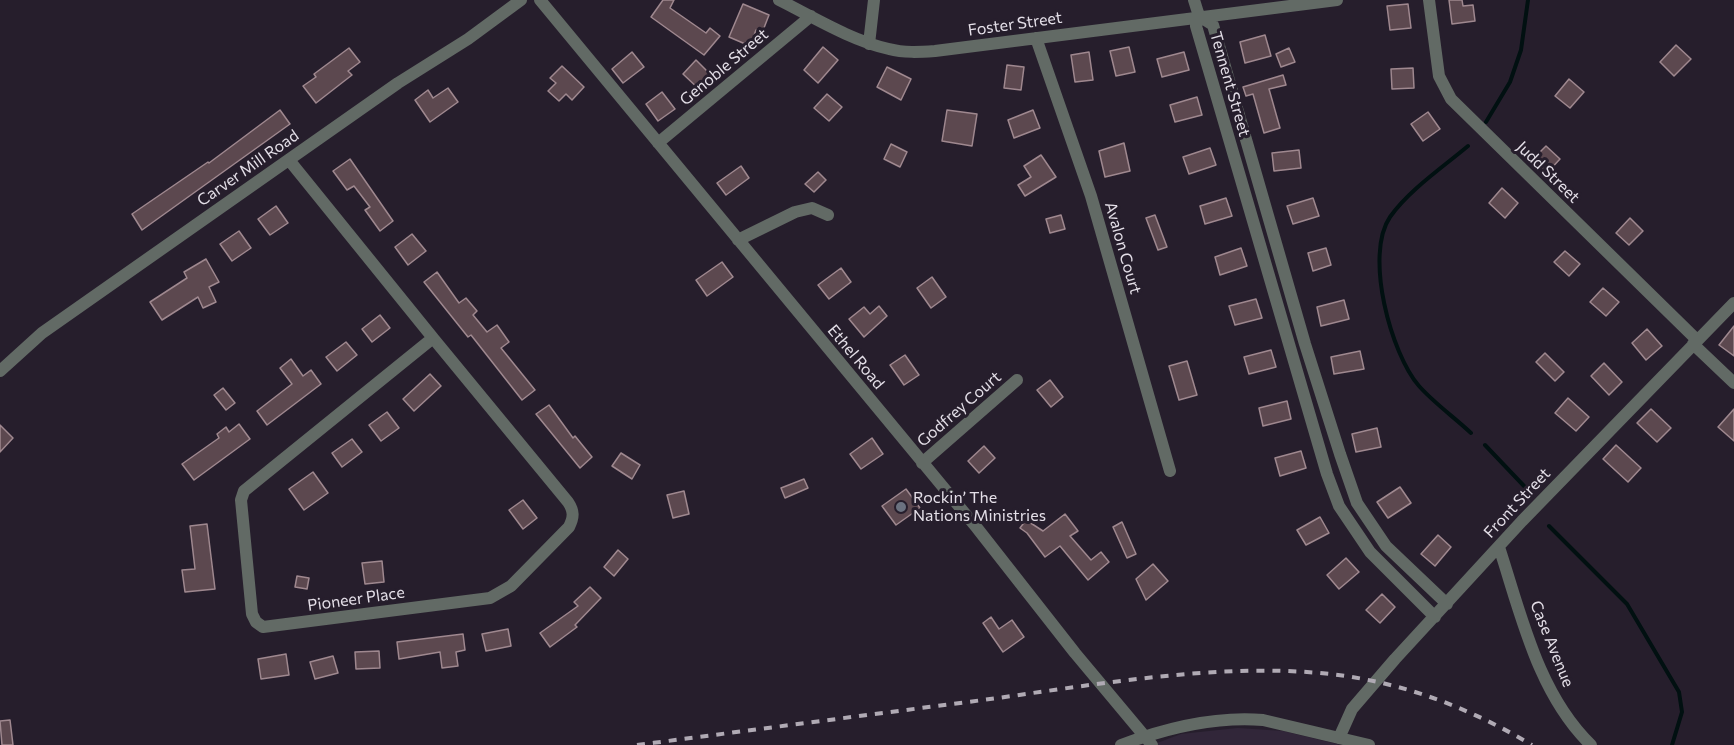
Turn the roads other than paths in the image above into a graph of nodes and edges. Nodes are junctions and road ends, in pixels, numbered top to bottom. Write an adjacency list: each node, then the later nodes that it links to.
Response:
1 (521, 0): 13 (street, Carver Mill Road)
2 (540, 0): 12 (street, Ethel Road)
3 (874, 0): 11 (street)
4 (1194, 0): 9 (street)
5 (1337, 0): 9 (street, Foster Street)
6 (1429, 0): 18 (street, Judd Street)
7 (782, 1): 8 (street, Foster Street)
8 (811, 16): 11 (street, Foster Street); 12 (street, Genoble Street)
9 (1199, 16): 10 (street, Foster Street); 25 (street, Tennent Street); 26 (street, Tennent Street)
10 (1036, 38): 11 (street, Foster Street); 23 (street, Avalon Court)
11 (869, 44)
12 (658, 143): 15 (street, Ethel Road)
13 (289, 160): 17 (street, Pioneer Place); 19 (street, Carver Mill Road)
14 (828, 215): 15 (street)
15 (738, 240): 22 (street, Ethel Road)
16 (1734, 303): 18 (street, Front Street)
17 (433, 338): 17 (street, Pioneer Place)
18 (1695, 342): 21 (street, Judd Street); 24 (street, Front Street)
19 (0, 371)
20 (1017, 381): 22 (street, Godfrey Court)
21 (1734, 383)
22 (922, 463): 28 (street, Ethel Road)
23 (1170, 471)
24 (1498, 547): 25 (street, Front Street); 31 (street, Case Avenue)
25 (1447, 604): 26 (street, Front Street)
26 (1435, 617): 27 (street, Front Street)
27 (1339, 738): 28 (street); 30 (street)
28 (1149, 740): 29 (street)
29 (1120, 745)
30 (1370, 745)
31 (1590, 745)

